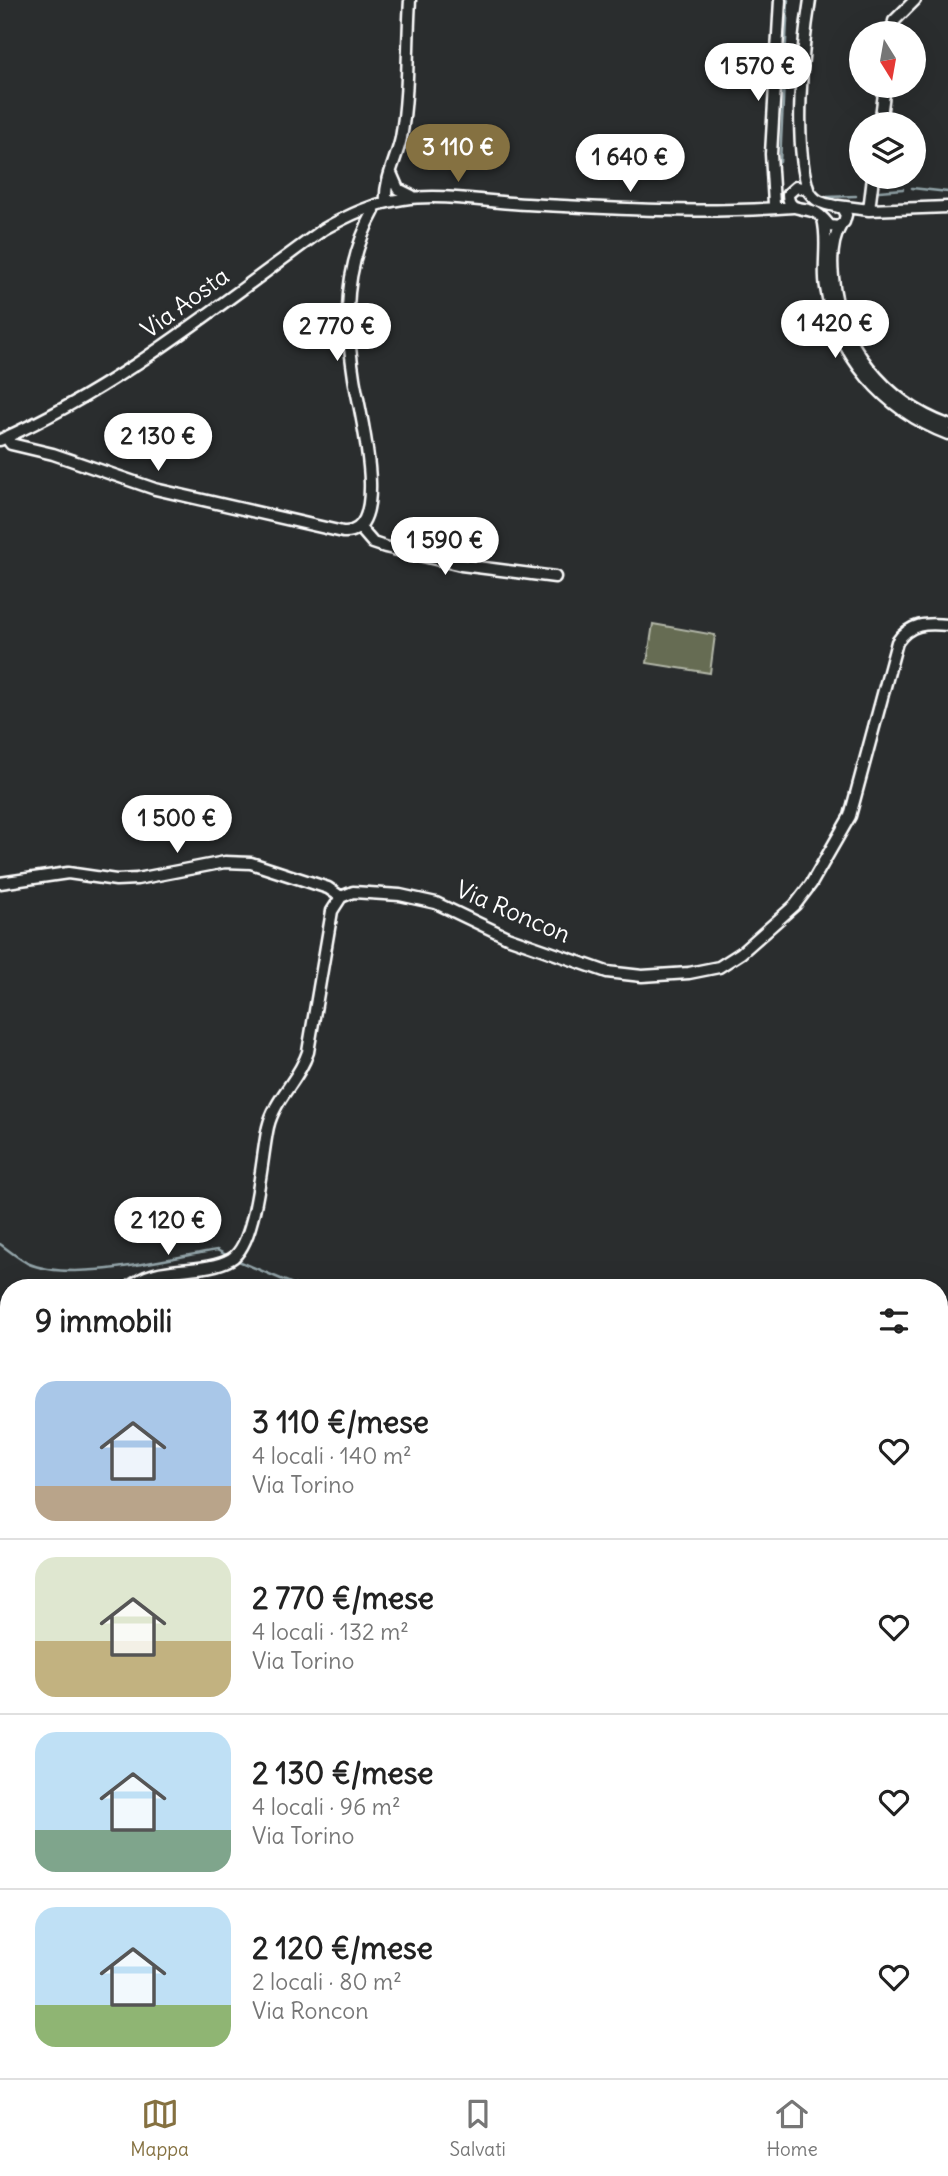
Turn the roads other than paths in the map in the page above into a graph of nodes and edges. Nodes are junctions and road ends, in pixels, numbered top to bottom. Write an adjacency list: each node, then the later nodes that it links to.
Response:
1 (410, 0): 7 (street)
2 (780, 0): 13 (street)
3 (810, 0): 6 (street)
4 (915, 0): 5 (street)
5 (894, 21)
6 (801, 158): 9 (street); 10 (street)
7 (391, 172): 11 (street); 12 (street)
8 (872, 189): 19 (street)
9 (790, 191): 10 (street); 13 (street); 16 (street)
10 (809, 192): 15 (street)
11 (416, 197): 12 (street, Via Aosta); 18 (street, Via Aosta)
12 (386, 202): 14 (street, Via Aosta)
13 (774, 204): 18 (street)
14 (373, 206): 24 (street, Via Aosta); 25 (street)
15 (838, 206): 19 (street); 21 (street)
16 (793, 207): 18 (street, Via Aosta); 20 (street)
17 (948, 207): 19 (street)
18 (760, 210)
19 (869, 210): 21 (street)
20 (823, 219): 21 (street); 23 (street)
21 (843, 223): 22 (street)
22 (948, 425)
23 (948, 434)
24 (3, 438): 25 (street)
25 (360, 528): 26 (street)
26 (555, 577)
27 (948, 625): 29 (street, Via Roncon)
28 (0, 883): 29 (street)
29 (341, 897): 30 (street)
30 (140, 1279)

